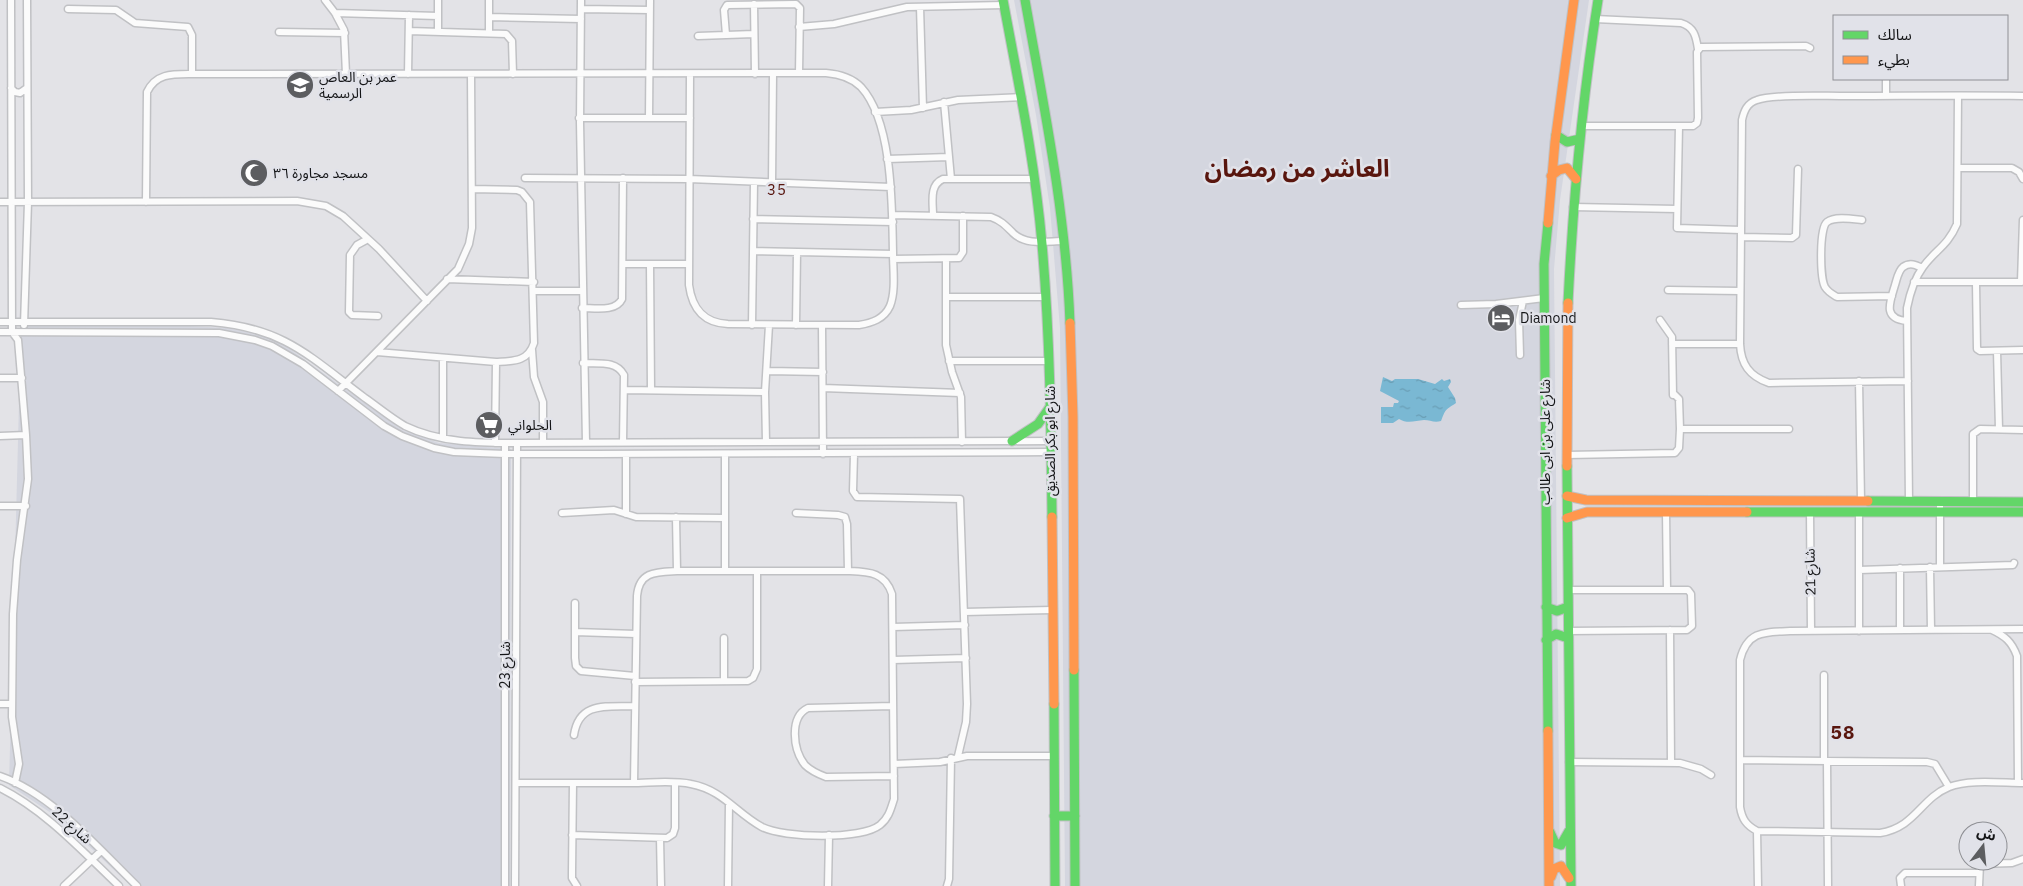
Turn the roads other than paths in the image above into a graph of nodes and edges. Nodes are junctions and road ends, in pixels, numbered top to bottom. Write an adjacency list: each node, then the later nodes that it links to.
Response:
1 (11, 0): 46 (street)
2 (27, 0): 47 (street)
3 (325, 0): 17 (street)
4 (438, 0): 19 (street)
5 (488, 0): 20 (street)
6 (581, 0): 14 (street)
7 (650, 0): 16 (street)
8 (1025, 0): 95 (street, شارع ابو بكر الصديق)
9 (1574, 0): 62 (street, شارع على بن ابى طالب)
10 (1598, 0): 22 (street, شارع على بن ابى طالب)
11 (1003, 2): 13 (street); 51 (street, شارع ابو بكر الصديق)
12 (754, 4): 23 (street); 29 (street); 30 (street)
13 (920, 7): 23 (street); 53 (street)
14 (581, 8): 16 (street); 21 (street)
15 (68, 10): 35 (street)
16 (650, 10): 41 (street)
17 (335, 13): 18 (street); 28 (street)
18 (409, 15): 19 (street); 24 (street)
19 (438, 16): 26 (street)
20 (489, 17): 21 (street); 27 (street)
21 (581, 18): 40 (street)
22 (1595, 19): 33 (street); 60 (street, شارع على بن ابى طالب)
23 (800, 27): 34 (street)
24 (408, 31): 26 (street); 37 (street)
25 (279, 32): 28 (street)
26 (438, 32): 27 (street)
27 (489, 32): 39 (street)
28 (345, 33): 36 (street)
29 (754, 34): 30 (street); 43 (street)
30 (726, 35): 31 (street)
31 (698, 36)
32 (1810, 48): 33 (street)
33 (1698, 49): 61 (street)
34 (799, 73): 44 (street); 55 (street)
35 (192, 74): 36 (street); 84 (street)
36 (346, 74): 37 (street)
37 (408, 74): 38 (street)
38 (471, 74): 39 (street); 80 (street)
39 (513, 74): 40 (street)
40 (580, 74): 41 (street); 57 (street)
41 (650, 74): 42 (street); 58 (street)
42 (690, 74): 43 (street); 59 (street)
43 (754, 74): 44 (street)
44 (773, 74): 78 (street)
45 (1886, 80): 48 (street)
46 (12, 88): 47 (street); 56 (street)
47 (27, 88): 54 (street)
48 (1886, 96): 49 (street); 93 (street)
49 (1958, 96): 50 (street); 66 (street)
50 (2023, 96)
51 (1022, 97): 52 (street); 74 (street, شارع ابو بكر الصديق)
52 (944, 102): 53 (street); 64 (street)
53 (922, 108): 55 (street)
54 (26, 110): 56 (street); 83 (street)
55 (875, 112): 65 (street)
56 (12, 113): 82 (street)
57 (580, 118): 58 (street); 70 (street)
58 (649, 118): 59 (street)
59 (690, 118): 72 (street)
60 (1582, 126): 61 (street); 63 (street, شارع على بن ابى طالب)
61 (1679, 126): 86 (street)
62 (1556, 135): 63 (street); 68 (street, شارع على بن ابى طالب)
63 (1580, 139): 75 (street, شارع على بن ابى طالب)
64 (949, 156): 65 (street); 73 (street)
65 (887, 160): 79 (street)
66 (1958, 168): 76 (street); 104 (street)
67 (1798, 169): 93 (street)
68 (1551, 176): 75 (street); 116 (street, شارع على بن ابى طالب)
69 (525, 178): 70 (street)
70 (580, 178): 71 (street); 111 (street)
71 (623, 178): 72 (street); 101 (street)
72 (689, 179): 77 (street); 103 (street)
73 (950, 179): 74 (street); 87 (street)
74 (1035, 179): 96 (street, شارع ابو بكر الصديق)
75 (1576, 179): 85 (street, شارع على بن ابى طالب)
76 (2023, 179)
77 (754, 182): 78 (street); 89 (street)
78 (772, 182): 79 (street)
79 (891, 187): 90 (street)
80 (472, 189): 105 (street); 106 (street)
81 (0, 202): 82 (street)
82 (13, 202): 83 (street); 125 (street)
83 (28, 202): 84 (street); 126 (street)
84 (146, 202): 94 (street)
85 (1573, 207): 86 (street); 188 (street, شارع على بن ابى طالب)
86 (1677, 209): 93 (street)
87 (933, 215): 88 (street); 90 (street)
88 (963, 216): 96 (street); 100 (street)
89 (753, 219): 90 (street); 97 (street)
90 (892, 219): 99 (street)
91 (1862, 220): 113 (street)
92 (2023, 220): 108 (street)
93 (1741, 233): 112 (street)
94 (368, 239): 117 (street); 121 (street)
95 (1064, 241): 96 (street); 270 (street, شارع ابو بكر الصديق)
96 (1042, 242): 115 (street, شارع ابو بكر الصديق)
97 (753, 251): 98 (street); 127 (street)
98 (797, 252): 99 (street); 129 (street)
99 (893, 257): 100 (street); 130 (street)
100 (946, 259): 114 (street)
101 (623, 264): 102 (street); 120 (street)
102 (650, 264): 103 (street); 156 (street)
103 (689, 264): 127 (street)
104 (1922, 268): 107 (street); 113 (street)
105 (447, 279): 106 (street); 117 (street)
106 (534, 282): 110 (street)
107 (1914, 282): 108 (street); 123 (street)
108 (1976, 283): 139 (street)
109 (1668, 290): 112 (street)
110 (534, 291): 111 (street); 137 (street)
111 (582, 291): 120 (street)
112 (1740, 291): 136 (street)
113 (1892, 296): 123 (street)
114 (946, 297): 115 (street); 143 (street)
115 (1046, 297): 144 (street, شارع ابو بكر الصديق)
116 (1544, 298): 118 (street); 221 (street, شارع على بن ابى طالب)
117 (427, 301): 140 (street)
118 (1523, 301): 119 (street); 141 (street)
119 (1461, 304)
120 (582, 308): 146 (street)
121 (378, 316)
122 (1660, 320): 135 (street)
123 (1907, 321): 152 (street)
124 (0, 322): 125 (street)
125 (12, 322): 126 (street); 132 (street)
126 (24, 323): 133 (street); 153 (street)
127 (752, 325): 128 (street)
128 (769, 325): 129 (street); 147 (street)
129 (796, 325): 130 (street)
130 (822, 325): 148 (street)
131 (0, 332): 132 (street)
132 (12, 332): 133 (street); 134 (street)
133 (24, 332): 134 (street); 157 (street)
134 (18, 340): 150 (street)
135 (1672, 344): 136 (street); 161 (street)
136 (1740, 344): 151 (street)
137 (532, 350): 145 (street); 178 (street)
138 (2023, 350): 139 (street)
139 (1997, 351): 163 (street)
140 (377, 352): 142 (street); 153 (street)
141 (1520, 355)
142 (443, 358): 145 (street); 167 (street)
143 (949, 361): 144 (street); 159 (street)
144 (1049, 361): 160 (street, شارع ابو بكر الصديق)
145 (496, 362): 175 (street)
146 (583, 364): 155 (street); 171 (street)
147 (768, 371): 148 (street); 158 (street)
148 (823, 372): 154 (street)
149 (0, 378): 150 (street)
150 (22, 378): 165 (street)
151 (1859, 381): 152 (street); 191 (street)
152 (1908, 381): 192 (street)
153 (346, 383): 157 (street); 167 (street)
154 (823, 388): 159 (street); 179 (street)
155 (624, 390): 156 (street); 172 (street)
156 (651, 390): 158 (street)
157 (338, 391): 182 (street)
158 (766, 392): 173 (street)
159 (960, 393): 174 (street)
160 (1050, 407): 168 (street); 170 (street, شارع ابو بكر الصديق)
161 (1680, 429): 162 (street); 188 (street)
162 (1789, 429)
163 (1999, 429): 164 (street); 194 (street)
164 (2023, 430)
165 (26, 435): 166 (street); 197 (street)
166 (0, 436)
167 (443, 438): 175 (street)
168 (1012, 441): 169 (street); 174 (street)
169 (1034, 441): 170 (street); 180 (street)
170 (1051, 441): 181 (street, شارع ابو بكر الصديق)
171 (586, 442): 172 (street); 178 (street)
172 (623, 442): 173 (street)
173 (766, 442): 179 (street)
174 (962, 442): 179 (street)
175 (495, 443): 176 (street)
176 (505, 443): 177 (street); 182 (street, شارع 23)
177 (517, 443): 178 (street); 183 (street, شارع 23)
178 (543, 443)
179 (823, 443): 186 (street)
180 (1034, 452): 181 (street); 187 (street)
181 (1051, 452): 223 (street, شارع ابو بكر الصديق)
182 (505, 454): 183 (street); 287 (street, شارع 23)
183 (518, 454): 184 (street); 261 (street, شارع 23)
184 (626, 454): 185 (street); 205 (street)
185 (726, 454): 186 (street); 207 (street)
186 (823, 454): 187 (street)
187 (854, 454): 224 (street)
188 (1567, 455): 189 (street, شارع على بن ابى طالب)
189 (1567, 496): 190 (street); 208 (street, شارع على بن ابى طالب)
190 (1850, 501): 191 (street); 200 (street)
191 (1862, 502): 192 (street); 200 (street)
192 (1909, 502): 193 (street)
193 (1940, 502): 194 (street); 201 (street)
194 (1973, 502): 195 (street)
195 (2023, 502)
196 (0, 506): 197 (street)
197 (26, 506): 245 (street)
198 (1666, 512): 199 (street); 208 (street); 219 (street)
199 (1810, 512): 200 (street); 232 (street, شارع 21)
200 (1858, 512): 201 (street); 213 (street)
201 (1940, 512): 202 (street); 211 (street)
202 (2023, 512)
203 (796, 513): 216 (street)
204 (562, 514): 205 (street)
205 (626, 514): 206 (street)
206 (676, 517): 207 (street); 214 (street)
207 (725, 518): 215 (street)
208 (1567, 518): 218 (street, شارع على بن ابى طالب)
209 (2014, 563): 211 (street)
210 (1930, 567): 211 (street); 212 (street); 230 (street)
211 (1940, 567)
212 (1900, 568): 213 (street); 229 (street)
213 (1859, 570): 233 (street)
214 (677, 571): 215 (street); 235 (street)
215 (725, 571): 217 (street)
216 (848, 571): 217 (street); 226 (street)
217 (757, 572): 243 (street)
218 (1568, 590): 219 (street); 222 (street, شارع على بن ابى طالب)
219 (1667, 590): 228 (street)
220 (575, 604): 234 (street)
221 (1546, 607): 222 (street); 238 (street, شارع على بن ابى طالب)
222 (1568, 607): 236 (street, شارع على بن ابى طالب)
223 (1052, 610): 224 (street); 250 (street, شارع ابو بكر الصديق)
224 (964, 612): 225 (street)
225 (965, 624): 226 (street); 239 (street)
226 (893, 627): 240 (street)
227 (2023, 629): 231 (street)
228 (1670, 630): 236 (street); 255 (street)
229 (1900, 630): 230 (street); 233 (street)
230 (1931, 630): 231 (street)
231 (1991, 630): 265 (street)
232 (1811, 631): 233 (street); 252 (street)
233 (1859, 631)
234 (575, 632): 235 (street); 242 (street)
235 (636, 634): 242 (street)
236 (1568, 634): 238 (street); 254 (street, شارع على بن ابى طالب)
237 (724, 638): 243 (street)
238 (1546, 640): 271 (street, شارع على بن ابى طالب)
239 (966, 658): 240 (street); 249 (street)
240 (893, 660): 247 (street)
241 (1824, 675): 253 (street)
242 (635, 679): 243 (street); 246 (street)
243 (724, 681)
244 (0, 704): 245 (street)
245 (12, 704): 260 (street)
246 (634, 706): 248 (street); 263 (street)
247 (893, 706): 256 (street); 259 (street)
248 (574, 735)
249 (958, 756): 250 (street); 251 (street)
250 (1053, 756): 269 (street, شارع ابو بكر الصديق)
251 (951, 758): 256 (street); 293 (street)
252 (1740, 760): 253 (street); 273 (street)
253 (1825, 761): 266 (street); 274 (street)
254 (1570, 762): 255 (street); 272 (street, شارع على بن ابى طالب)
255 (1671, 763): 257 (street)
256 (894, 764): 259 (street)
257 (1711, 775)
258 (0, 776): 260 (street, شارع 22)
259 (894, 776): 276 (street)
260 (16, 783): 278 (street, شارع 22)
261 (517, 783): 262 (street); 288 (street, شارع 23)
262 (573, 783): 263 (street); 275 (street)
263 (634, 783): 264 (street)
264 (675, 783): 268 (street); 277 (street)
265 (2021, 783): 266 (street)
266 (1949, 787): 274 (street)
267 (0, 788): 280 (street, شارع 22)
268 (730, 803): 276 (street); 291 (street)
269 (1054, 816): 270 (street); 294 (street, شارع ابو بكر الصديق)
270 (1075, 816): 295 (street, شارع ابو بكر الصديق)
271 (1548, 828): 272 (street); 283 (street, شارع على بن ابى طالب)
272 (1570, 830): 282 (street, شارع على بن ابى طالب)
273 (1757, 831): 274 (street); 296 (street)
274 (1828, 832): 297 (street)
275 (572, 835): 277 (street); 289 (street)
276 (829, 835): 292 (street)
277 (660, 838): 290 (street)
278 (101, 851): 280 (street); 286 (street, شارع 22)
279 (2023, 859): 281 (street)
280 (92, 860): 284 (street); 285 (street, شارع 22)
281 (1979, 873): 298 (street); 299 (street)
282 (1570, 883): 283 (street)
283 (1549, 884)
284 (64, 886)
285 (119, 886)
286 (137, 886)
287 (505, 886)
288 (515, 886)
289 (578, 886)
290 (662, 886)
291 (728, 886)
292 (828, 886)
293 (947, 886)
294 (1055, 886)
295 (1075, 886)
296 (1758, 886)
297 (1828, 886)
298 (1900, 886)
299 (1979, 886)

